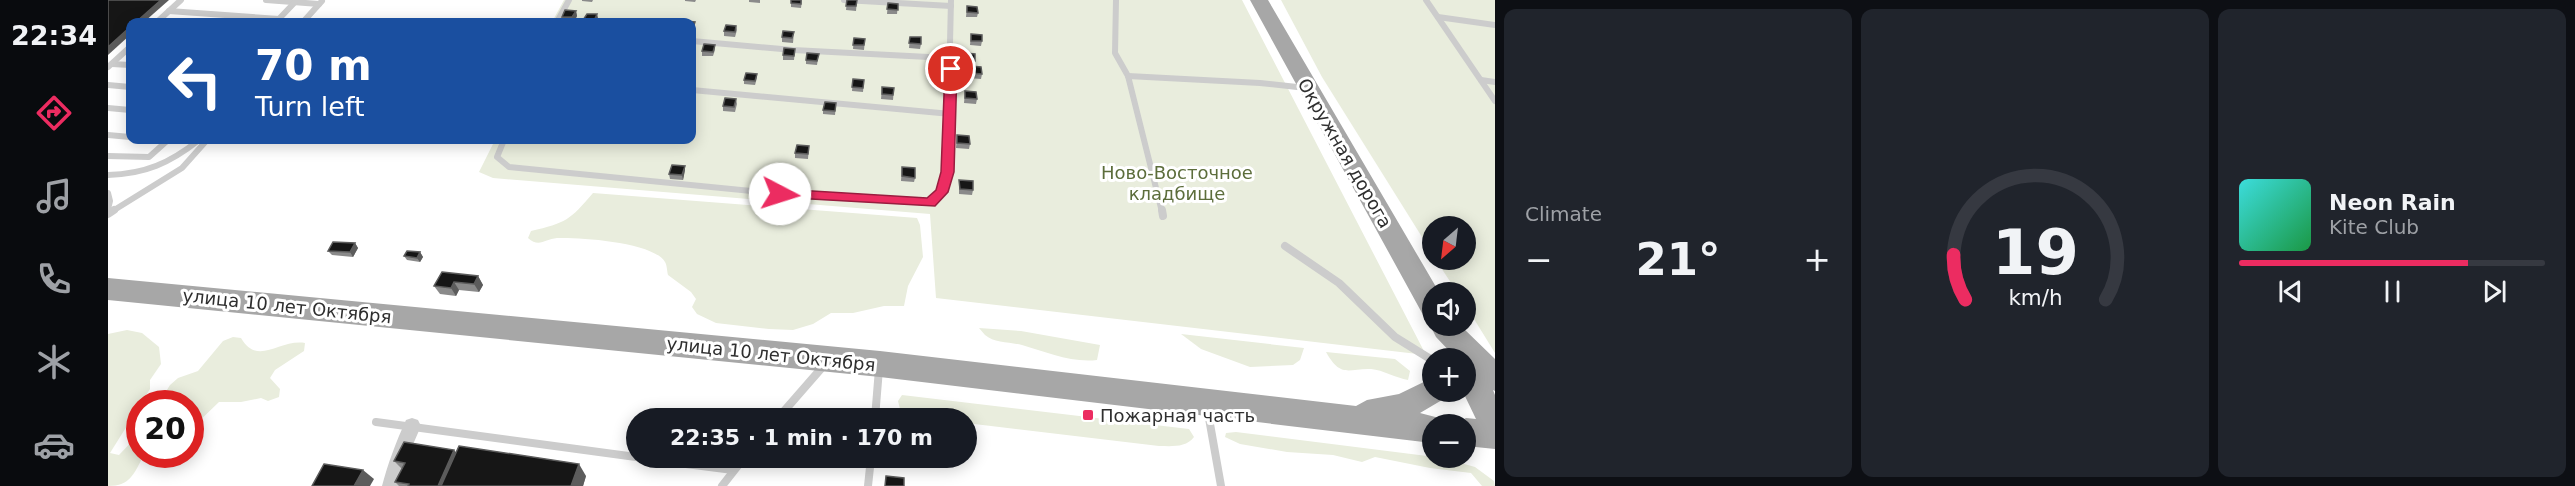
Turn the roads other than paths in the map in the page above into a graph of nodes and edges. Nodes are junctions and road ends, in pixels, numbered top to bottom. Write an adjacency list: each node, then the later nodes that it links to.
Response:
1 (181, 0): 12 (lane)
2 (266, 0): 9 (lane)
3 (329, 0): 18 (lane)
4 (569, 0): 19 (lane)
5 (844, 0): 11 (lane)
6 (1116, 0): 26 (lane)
7 (1258, 0): 31 (main road, Окружная дорога)
8 (1426, 0): 13 (lane)
9 (296, 1): 10 (lane); 16 (lane)
10 (321, 2): 17 (lane)
11 (951, 3): 23 (lane)
12 (169, 11): 14 (lane); 15 (lane)
13 (1438, 17): 20 (lane); 27 (lane)
14 (161, 18)
15 (245, 18)
16 (281, 18)
17 (307, 18)
18 (313, 18)
19 (559, 18)
20 (1495, 25)
21 (696, 41): 23 (lane)
22 (126, 51): 24 (lane)
23 (948, 58): 36 (lane)
24 (110, 65): 25 (lane)
25 (126, 65)
26 (1128, 76): 31 (lane); 48 (lane)
27 (1481, 80): 28 (lane); 33 (lane)
28 (1495, 82)
29 (108, 85): 30 (lane)
30 (126, 87)
31 (1308, 88): 50 (main road, Окружная дорога)
32 (696, 90): 36 (lane)
33 (1495, 101)
34 (108, 108): 35 (lane)
35 (126, 110)
36 (951, 114): 42 (lane)
37 (108, 135): 38 (lane)
38 (126, 137)
39 (164, 144): 43 (lane)
40 (194, 144): 44 (lane)
41 (203, 144): 47 (lane)
42 (502, 144)
43 (108, 156)
44 (108, 175)
45 (108, 193): 46 (lane)
46 (108, 209)
47 (108, 214)
48 (1163, 216)
49 (1285, 246): 53 (lane)
50 (1422, 287)
51 (108, 289): 54 (main road, улица 10 лет Октября)
52 (1456, 336): 56 (main road)
53 (1422, 354)
54 (829, 360): 55 (main road, улица 10 лет Октября); 60 (lane)
55 (880, 364): 59 (main road, улица 10 лет Октября); 61 (lane)
56 (1495, 378)
57 (1476, 387): 65 (main road)
58 (1422, 397): 62 (main road)
59 (1206, 402): 62 (main road, улица 10 лет Октября); 76 (lane)
60 (787, 408)
61 (875, 408)
62 (1331, 419): 66 (main road, улица 10 лет Октября)
63 (376, 422): 64 (lane)
64 (412, 426): 69 (lane); 73 (street)
65 (1495, 426)
66 (1422, 428)
67 (1476, 433): 68 (main road)
68 (1495, 435)
69 (626, 455)
70 (718, 468): 72 (lane)
71 (870, 468): 75 (lane)
72 (733, 470): 74 (lane)
73 (391, 486)
74 (722, 486)
75 (868, 486)
76 (1221, 486)

